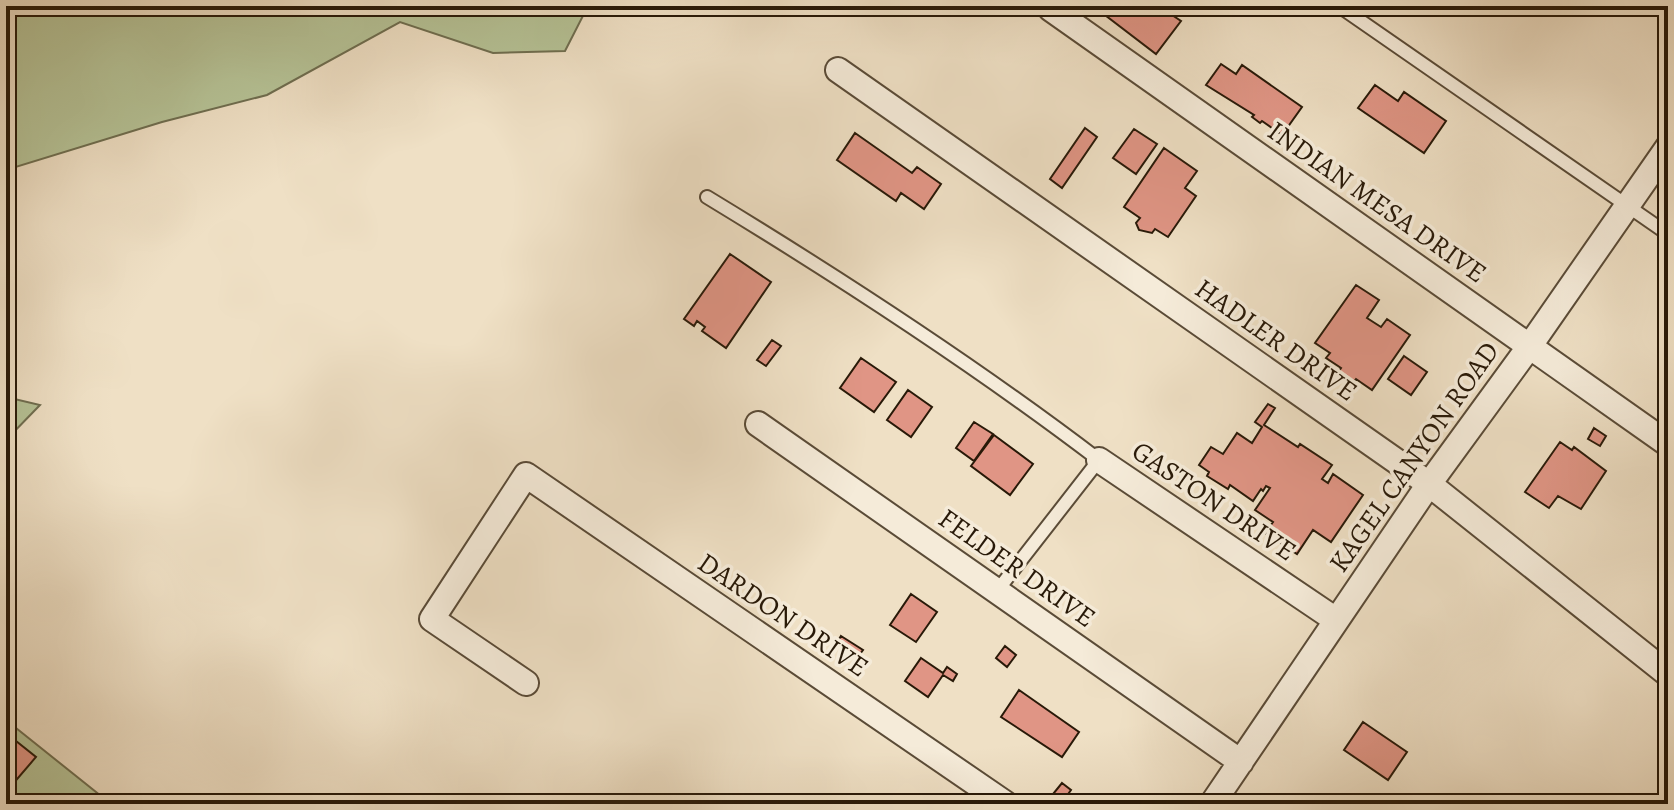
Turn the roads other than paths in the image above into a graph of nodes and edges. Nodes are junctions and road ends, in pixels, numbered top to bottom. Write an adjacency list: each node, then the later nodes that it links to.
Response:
1 (1339, 6): 6 (lane)
2 (1051, 9): 8 (street, INDIAN MESA DRIVE)
3 (838, 70): 12 (street, HADLER DRIVE)
4 (1668, 147): 6 (street, KAGEL CANYON ROAD)
5 (707, 197): 11 (lane)
6 (1629, 206): 7 (lane); 8 (street, KAGEL CANYON ROAD)
7 (1668, 234)
8 (1529, 347): 10 (street, INDIAN MESA DRIVE); 12 (street, KAGEL CANYON ROAD)
9 (758, 424): 13 (street, FELDER DRIVE)
10 (1668, 444)
11 (1099, 460): 13 (lane); 14 (street, GASTON DRIVE)
12 (1429, 484): 14 (street, KAGEL CANYON ROAD); 15 (street, HADLER DRIVE)
13 (997, 591): 17 (street, FELDER DRIVE)
14 (1336, 620): 17 (street, KAGEL CANYON ROAD)
15 (1668, 674)
16 (526, 683): 18 (street, DARDON DRIVE)
17 (1241, 762): 19 (street, KAGEL CANYON ROAD)
18 (1006, 804)
19 (1212, 804)

